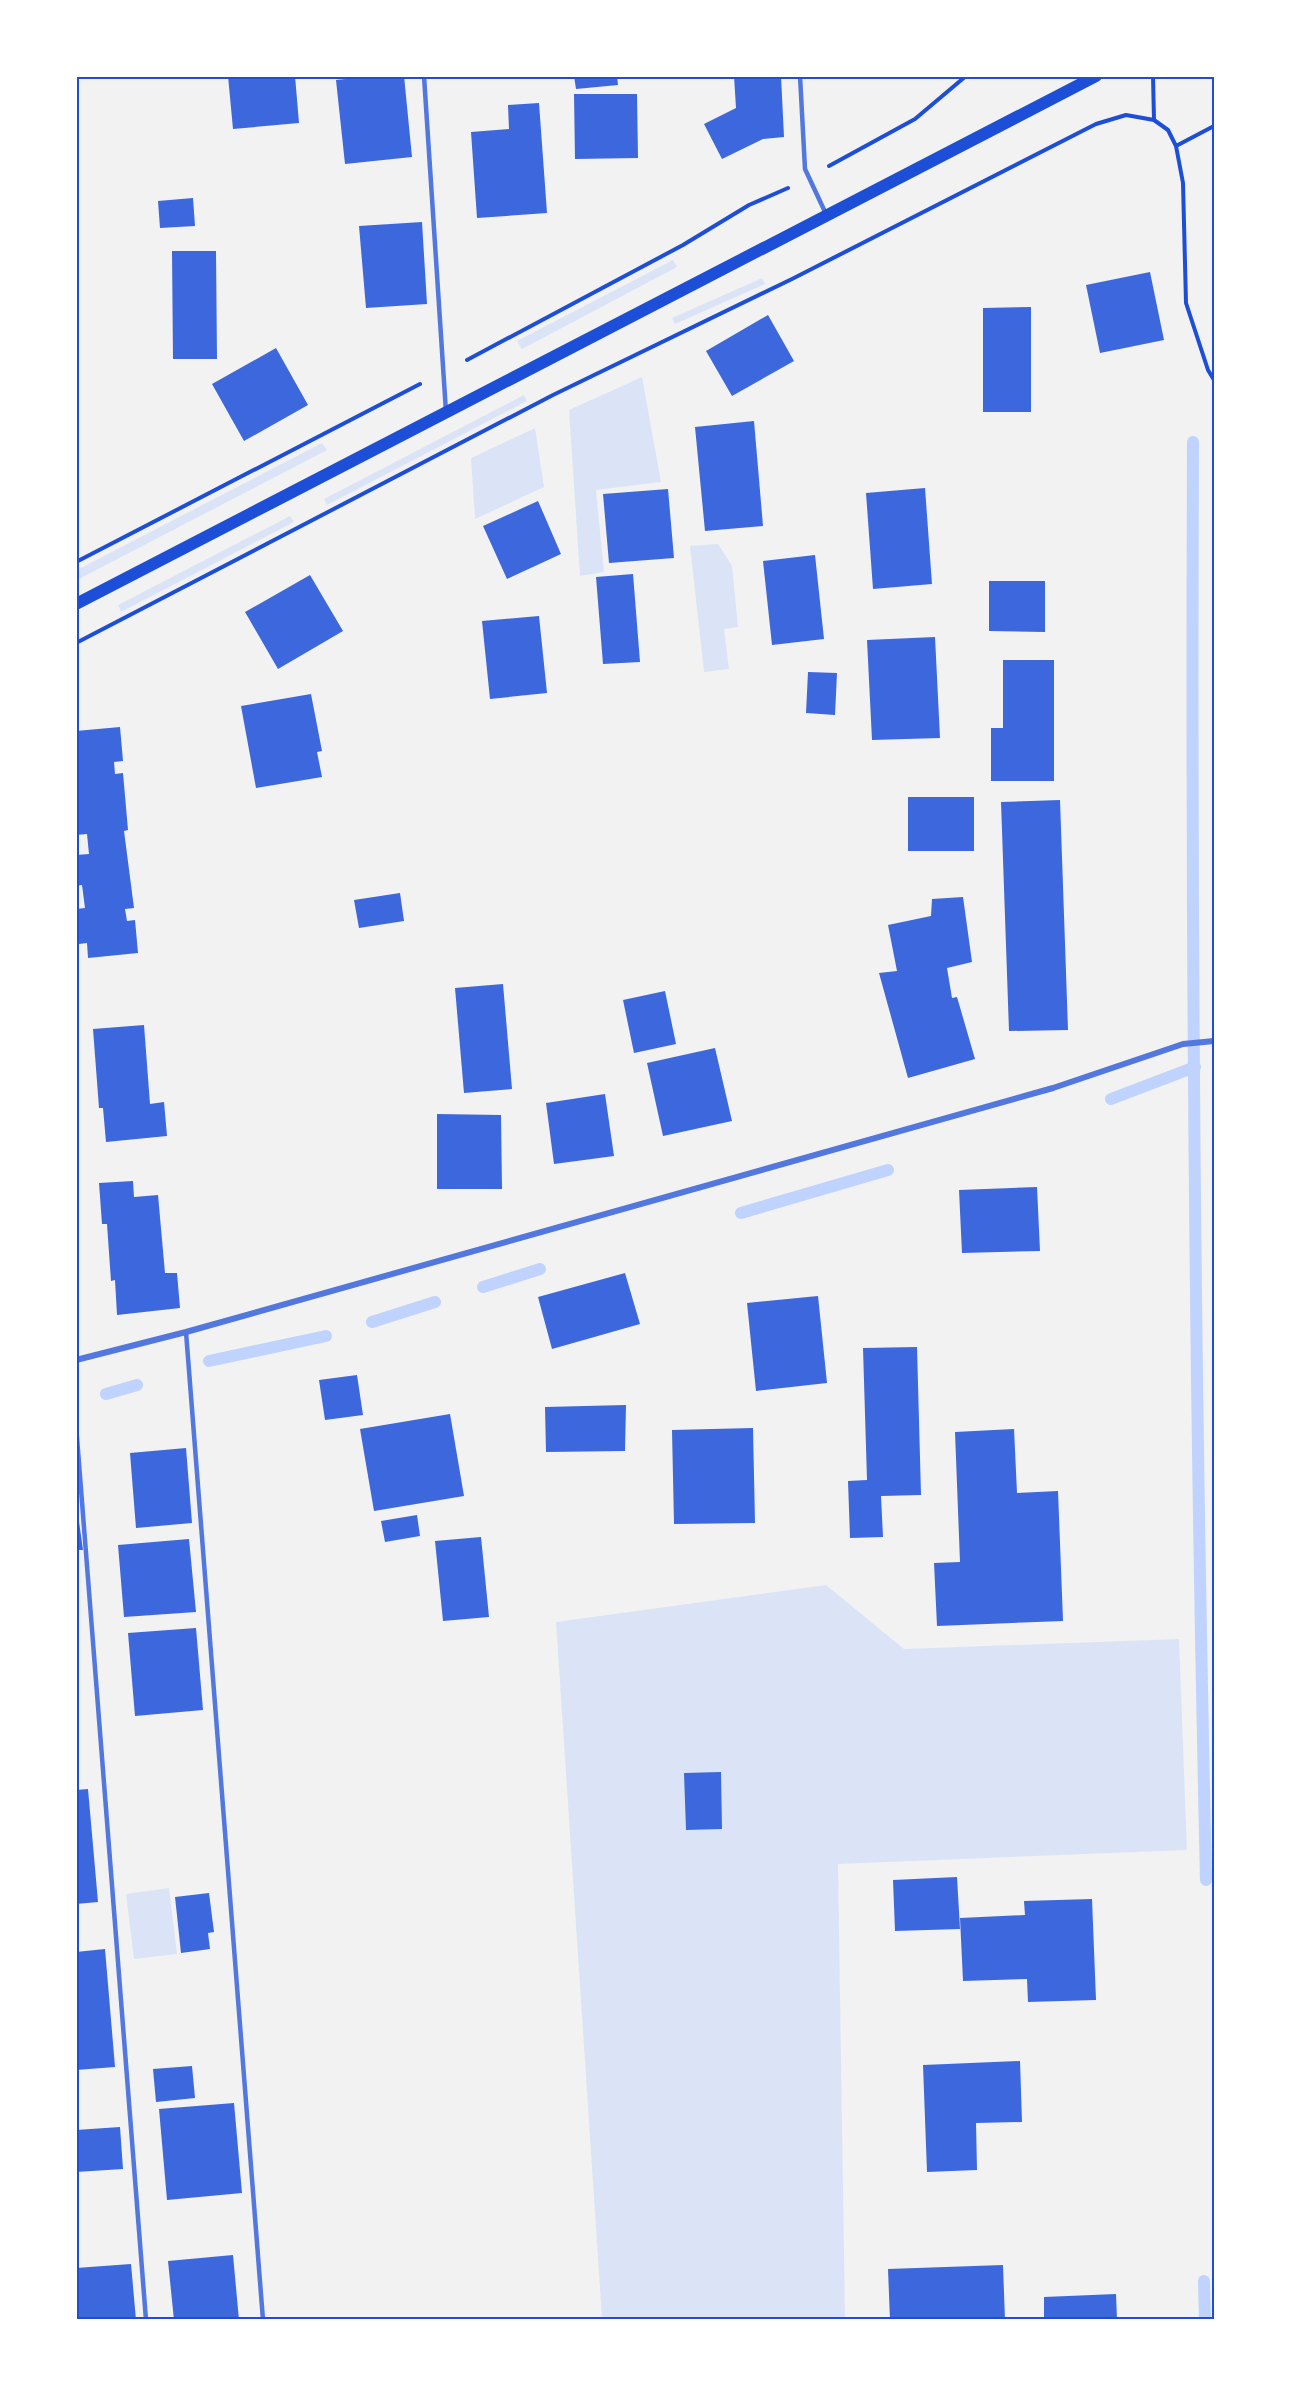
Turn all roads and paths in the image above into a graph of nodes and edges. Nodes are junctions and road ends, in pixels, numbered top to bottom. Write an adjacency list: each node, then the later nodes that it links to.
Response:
1 (424, 76): 11 (lane)
2 (800, 76): 9 (lane)
3 (966, 76): 9 (path)
4 (1096, 76): 10 (main road)
5 (1153, 76): 6 (path)
6 (1154, 120): 8 (path); 16 (path)
7 (1215, 126): 8 (path)
8 (1176, 146): 12 (path)
9 (808, 178): 10 (lane); 11 (path)
10 (827, 216): 13 (main road)
11 (443, 372): 13 (lane); 14 (path)
12 (1215, 380)
13 (446, 412): 15 (main road)
14 (76, 562)
15 (76, 604)
16 (76, 644)
17 (1212, 1040): 18 (street)
18 (186, 1332): 19 (street); 22 (lane)
19 (76, 1360)
20 (76, 1425): 21 (lane)
21 (146, 2319)
22 (263, 2319)

